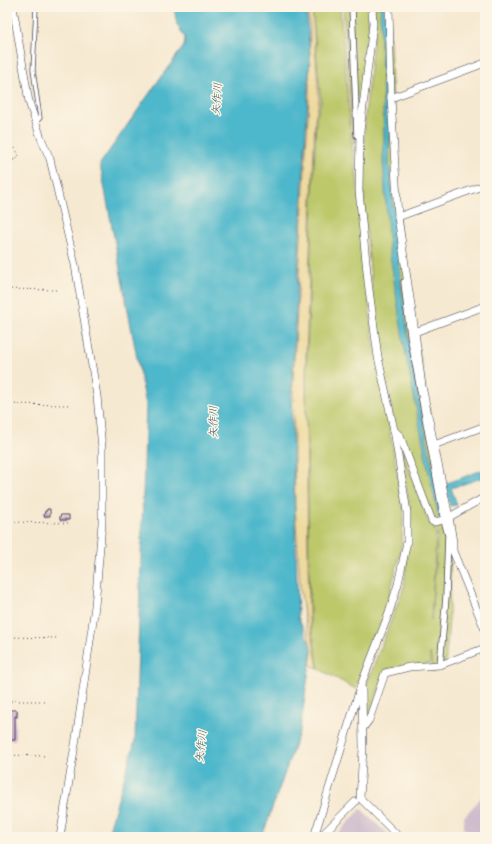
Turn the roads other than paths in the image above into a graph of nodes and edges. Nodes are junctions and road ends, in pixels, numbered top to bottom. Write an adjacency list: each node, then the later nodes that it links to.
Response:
1 (36, 7): 8 (lane)
2 (352, 7): 9 (street)
3 (372, 7): 9 (street)
4 (388, 7): 7 (street); 18 (street)
5 (11, 10): 8 (street)
6 (485, 63): 7 (street)
7 (391, 98): 11 (street)
8 (35, 123): 26 (street)
9 (360, 141): 15 (street)
10 (485, 185): 11 (street)
11 (398, 216): 13 (street)
12 (485, 306): 13 (street)
13 (415, 332): 16 (street)
14 (485, 426): 16 (street)
15 (394, 430): 18 (street); 23 (street)
16 (434, 445): 18 (street)
17 (485, 497): 18 (street)
18 (447, 518): 19 (street); 22 (street)
19 (482, 613): 20 (street)
20 (485, 630)
21 (485, 648): 22 (street)
22 (440, 665): 24 (street)
23 (362, 684): 24 (street); 27 (street)
24 (363, 728): 29 (street)
25 (355, 802): 28 (street)
26 (60, 837)
27 (314, 837)
28 (320, 837)
29 (398, 837)

